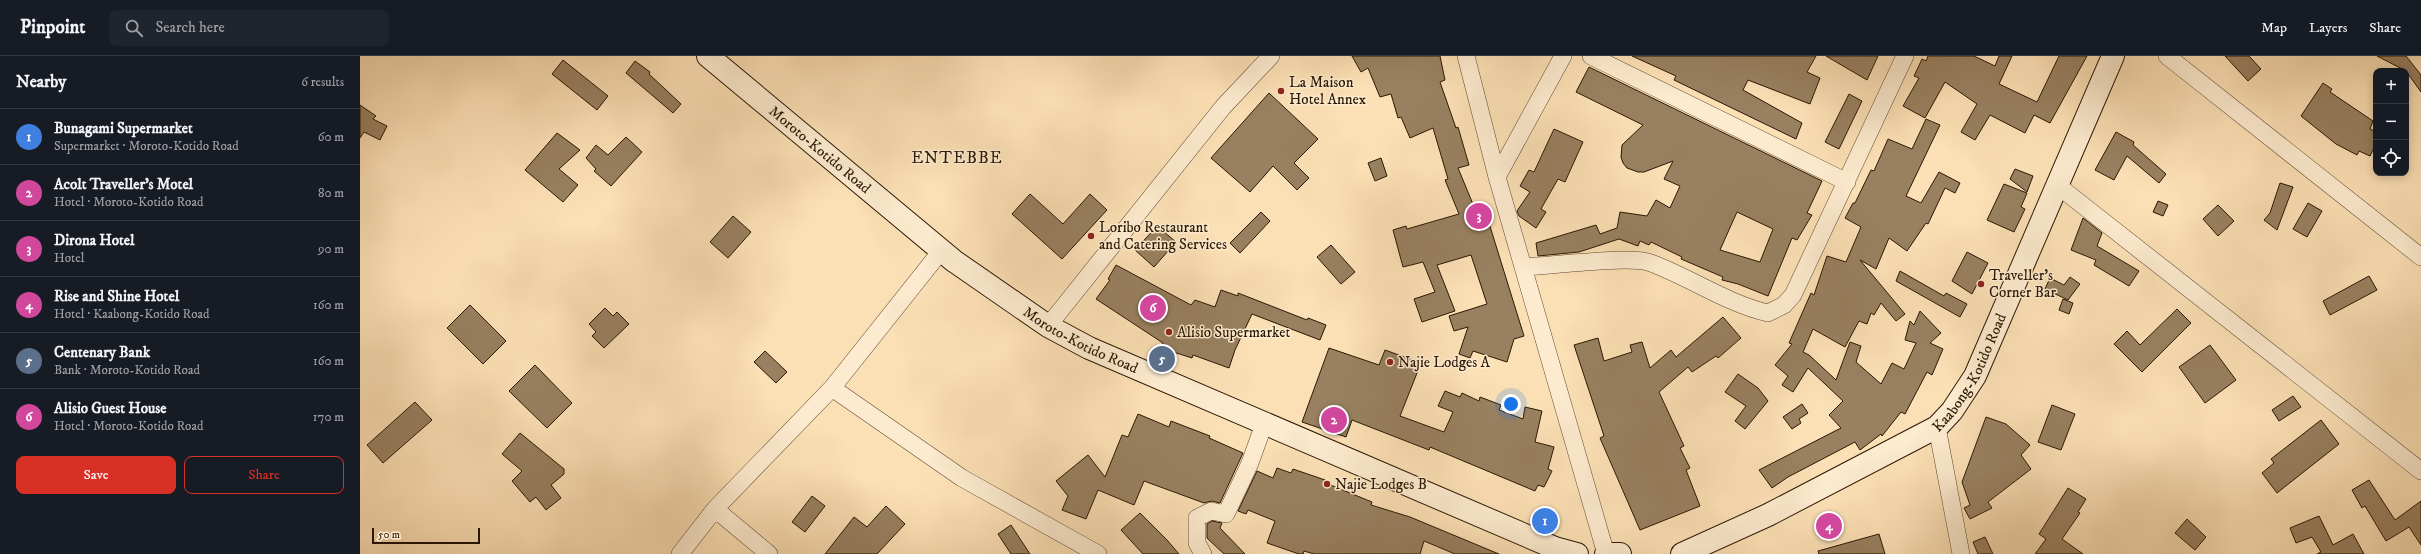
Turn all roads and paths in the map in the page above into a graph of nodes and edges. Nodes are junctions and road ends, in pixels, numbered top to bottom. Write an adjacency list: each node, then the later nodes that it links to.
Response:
1 (708, 56): 12 (main road, Moroto-Kotido Road)
2 (1271, 56): 15 (street)
3 (1466, 56): 9 (street)
4 (1563, 56): 9 (street)
5 (1591, 56): 10 (street)
6 (1906, 56): 10 (street)
7 (2113, 56): 11 (main road, Kaabong-Kotido Road)
8 (2167, 56): 13 (street)
9 (1498, 177): 14 (street)
10 (1847, 182): 14 (street)
11 (2057, 185): 18 (main road, Kaabong-Kotido Road); 19 (street)
12 (941, 251): 15 (main road, Moroto-Kotido Road); 16 (street)
13 (2421, 257)
14 (1523, 268): 27 (street)
15 (1048, 326): 17 (main road, Moroto-Kotido Road)
16 (832, 388): 20 (street); 24 (street)
17 (1264, 424): 21 (main road, Moroto-Kotido Road); 25 (street)
18 (1937, 427): 29 (main road, Kaabong-Kotido Road); 30 (street)
19 (2421, 471)
20 (715, 509): 22 (street); 23 (street)
21 (1558, 551): 26 (main road, Moroto-Kotido Road)
22 (680, 554)
23 (769, 554)
24 (1098, 554)
25 (1203, 554)
26 (1577, 554)
27 (1606, 554): 28 (main road)
28 (1620, 554)
29 (1682, 554)
30 (1961, 554)

